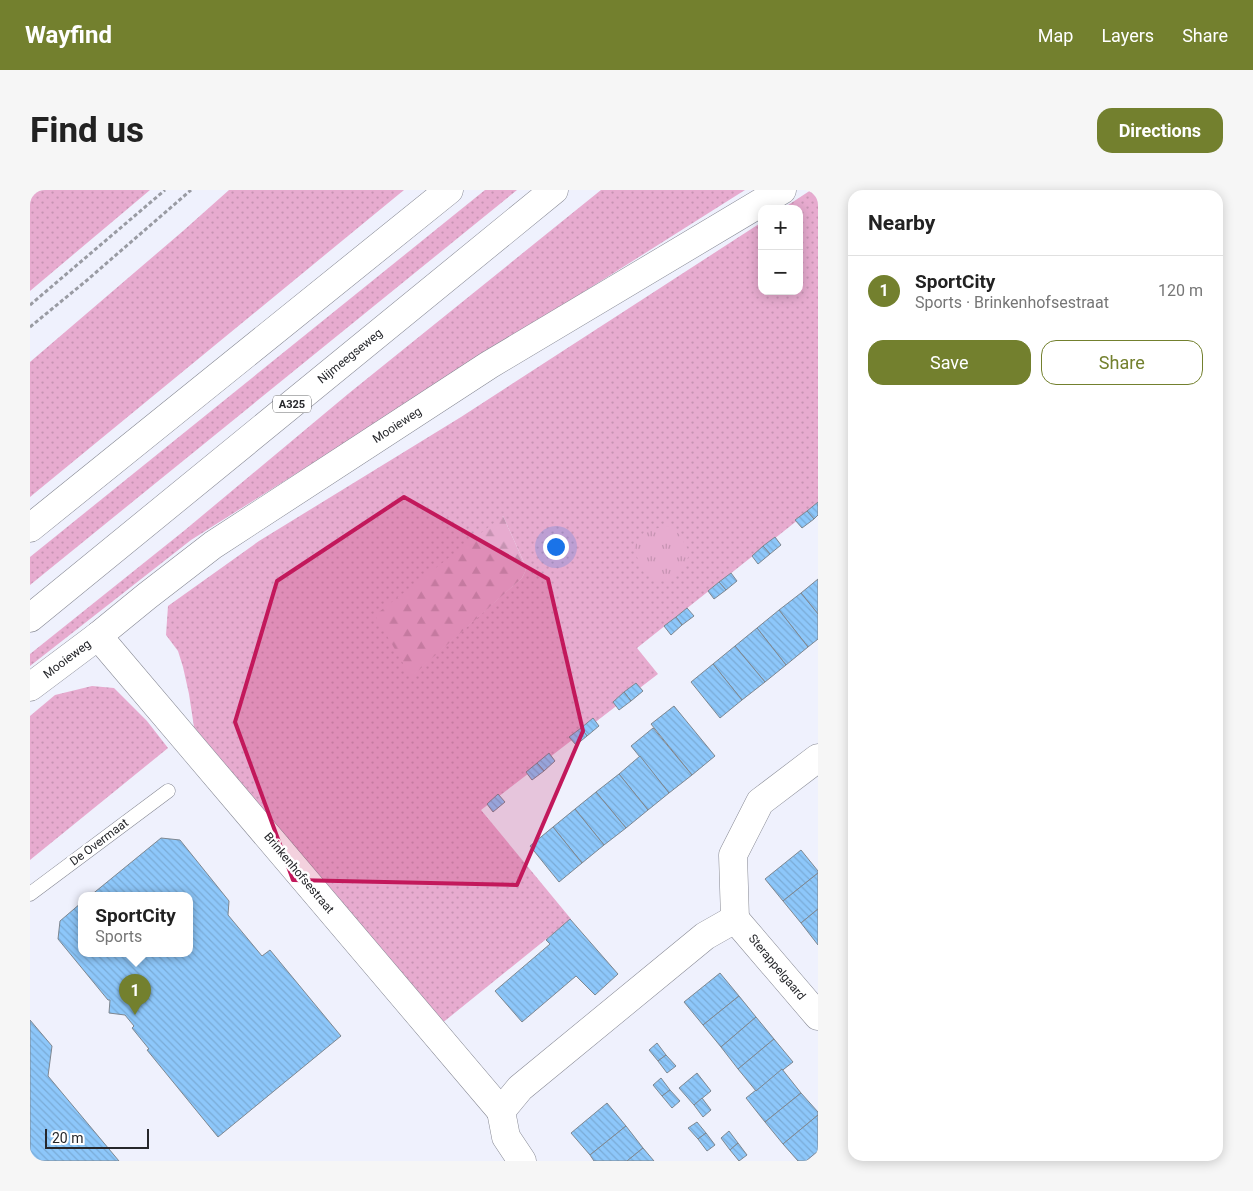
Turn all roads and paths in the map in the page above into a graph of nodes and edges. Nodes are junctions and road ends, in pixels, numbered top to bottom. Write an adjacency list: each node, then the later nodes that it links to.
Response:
1 (165, 190): 6 (path)
2 (191, 190): 7 (path)
3 (449, 190): 8 (main road)
4 (554, 190): 9 (main road, Nijmeegseweg / A325)
5 (782, 190): 10 (main road, Mooieweg)
6 (30, 305)
7 (30, 327)
8 (30, 528)
9 (30, 618)
10 (98, 636): 11 (main road, Mooieweg); 17 (main road, Brinkenhofsestraat)
11 (30, 687)
12 (818, 758): 15 (main road)
13 (168, 791): 14 (lane, De Overmaat)
14 (30, 894)
15 (735, 919): 16 (main road, Sterappelgaard); 17 (main road)
16 (818, 1016)
17 (500, 1111): 18 (main road, Brinkenhofsestraat)
18 (522, 1161)

